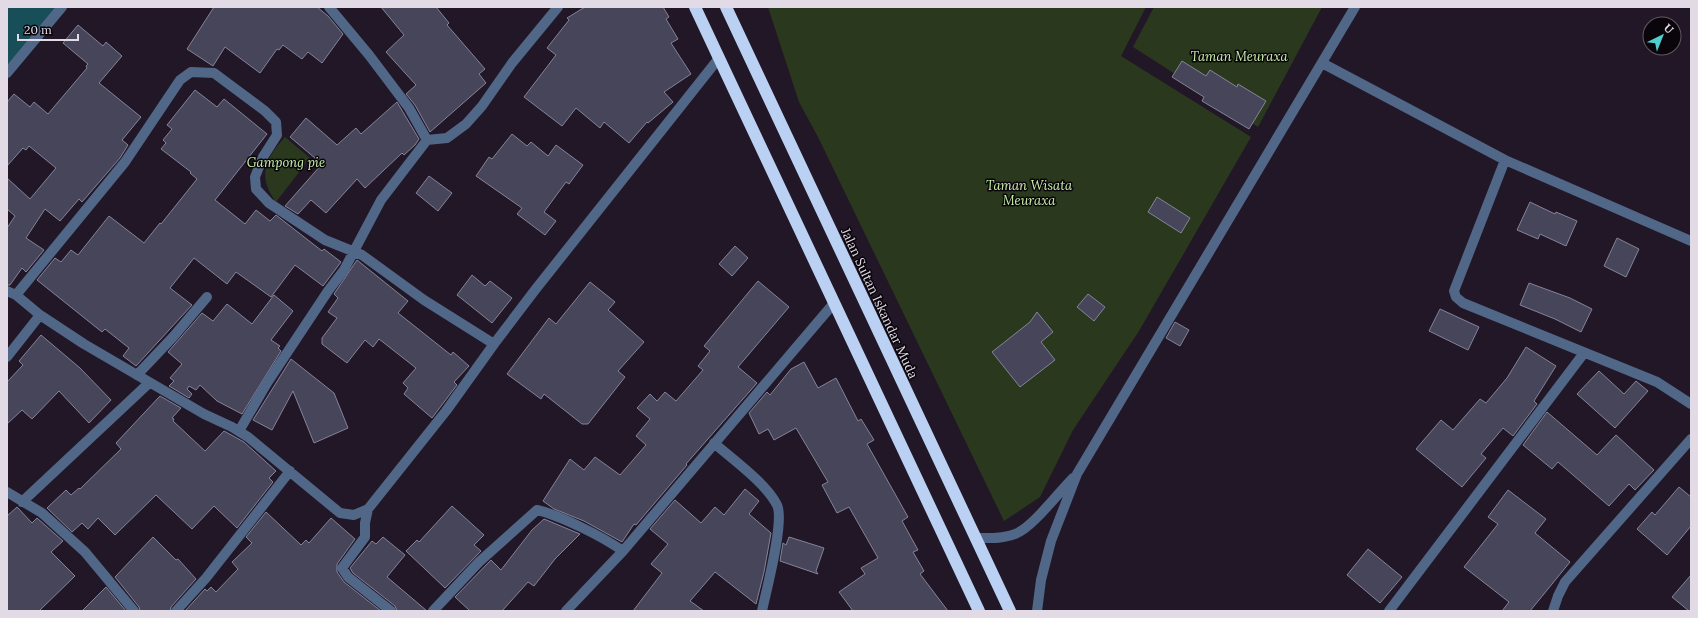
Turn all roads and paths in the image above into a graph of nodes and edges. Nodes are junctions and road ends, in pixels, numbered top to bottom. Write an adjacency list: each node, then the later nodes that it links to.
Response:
1 (62, 7): 9 (street)
2 (329, 7): 10 (street)
3 (558, 7): 10 (street)
4 (695, 7): 7 (highway)
5 (726, 7): 32 (highway, Jalan Sultan Iskandar Muda)
6 (1355, 7): 8 (street)
7 (719, 58): 16 (highway); 18 (street)
8 (1322, 63): 11 (street); 28 (street)
9 (7, 73)
10 (427, 140): 13 (street)
11 (1505, 160): 12 (street); 19 (street)
12 (1691, 241)
13 (353, 252): 14 (street); 18 (street); 24 (street)
14 (12, 293): 17 (street)
15 (207, 296): 21 (street)
16 (834, 303): 26 (street); 40 (highway)
17 (40, 314): 20 (street); 21 (street)
18 (494, 344): 31 (street)
19 (1584, 353): 23 (street); 43 (street)
20 (7, 357)
21 (137, 375): 22 (street)
22 (149, 383): 24 (street); 30 (street)
23 (1691, 404)
24 (239, 431): 27 (street)
25 (1691, 439): 44 (street)
26 (714, 442): 33 (street); 39 (street)
27 (290, 471): 31 (street); 35 (street)
28 (1077, 474): 32 (street); 42 (street)
29 (7, 492): 30 (street)
30 (22, 502): 34 (street)
31 (368, 509): 36 (street)
32 (975, 538): 41 (highway, Jalan Sultan Iskandar Muda)
33 (622, 550): 37 (street); 38 (street)
34 (134, 611)
35 (176, 611)
36 (391, 611)
37 (433, 611)
38 (566, 611)
39 (762, 611)
40 (980, 611)
41 (1010, 611)
42 (1037, 611)
43 (1389, 611)
44 (1553, 611)

